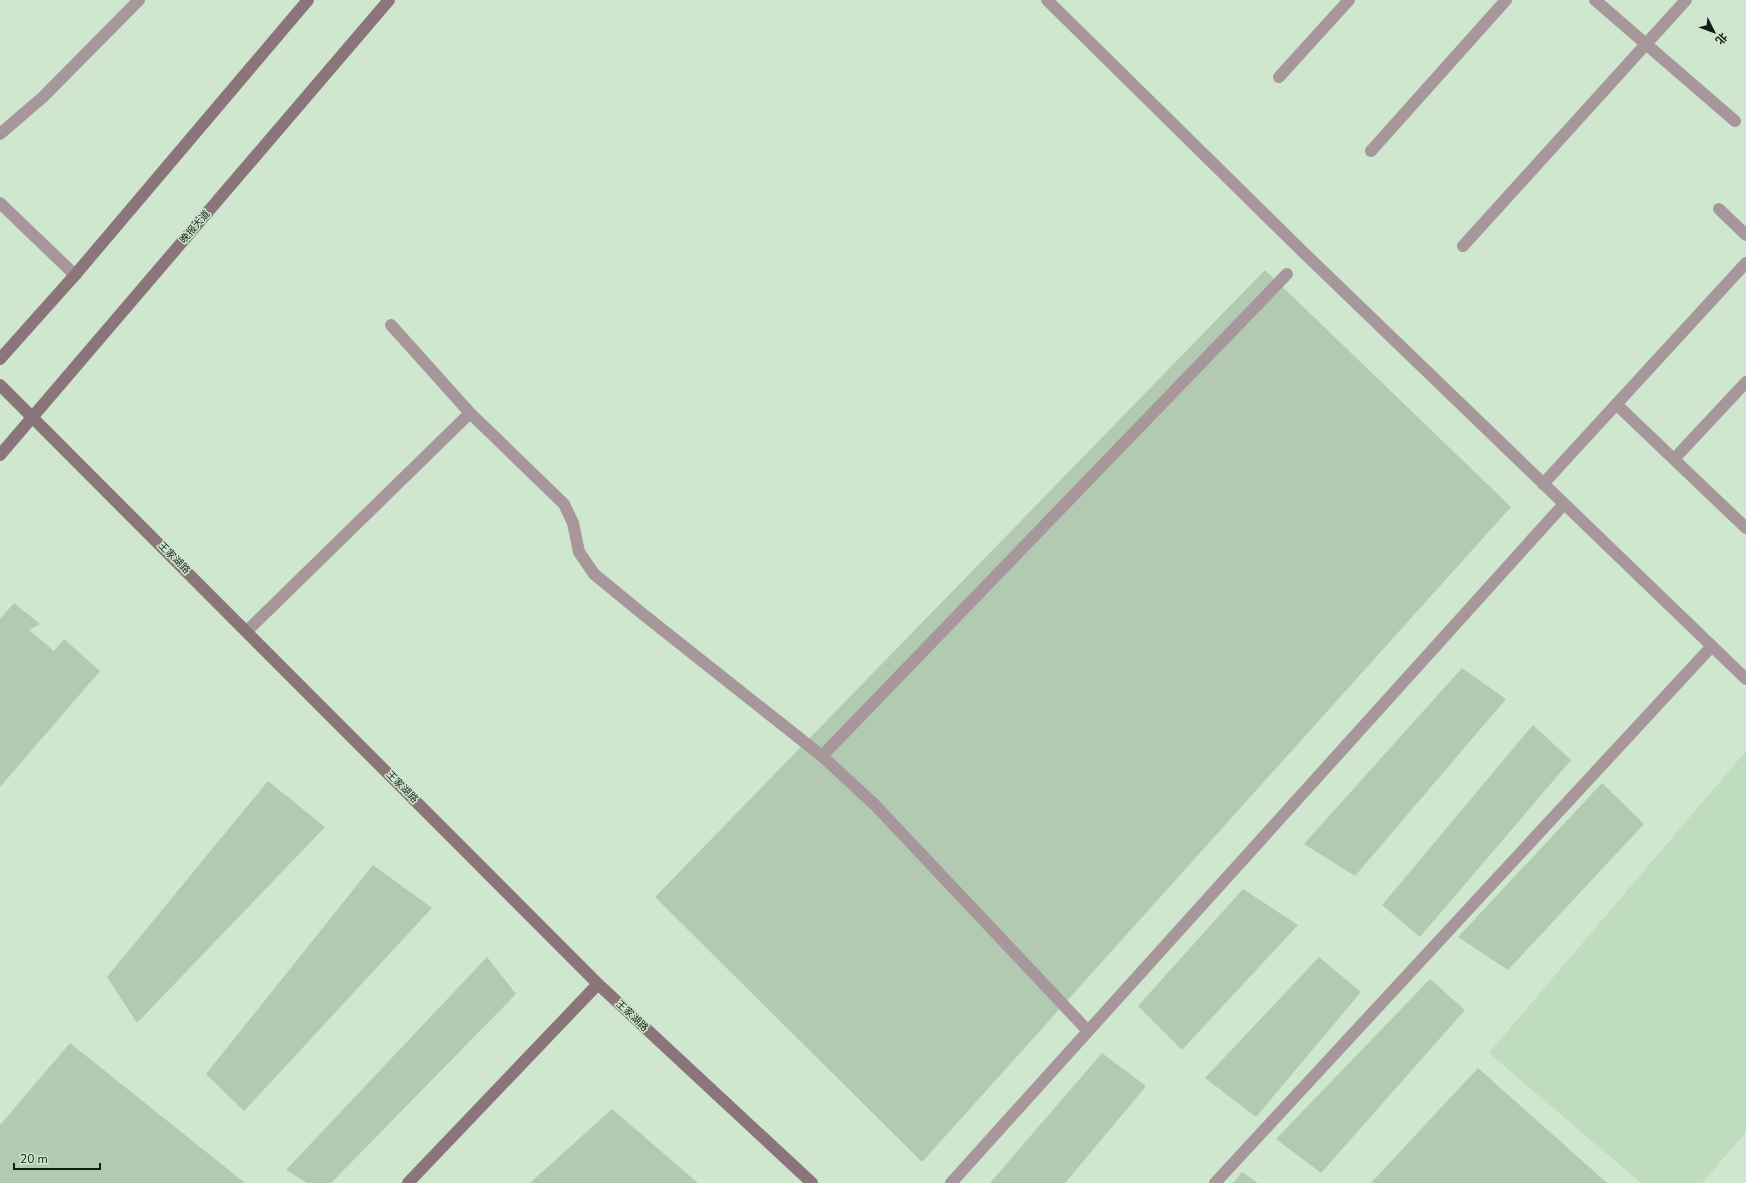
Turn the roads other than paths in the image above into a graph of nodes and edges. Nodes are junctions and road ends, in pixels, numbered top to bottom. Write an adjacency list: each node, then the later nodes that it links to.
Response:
1 (139, 0): 12 (street)
2 (308, 0): 20 (street)
3 (389, 0): 27 (street, 晚报大道)
4 (1047, 0): 30 (street)
5 (1349, 0): 10 (street)
6 (1506, 0): 13 (street)
7 (1595, 0): 9 (street)
8 (1686, 0): 9 (street)
9 (1646, 44): 11 (street); 17 (street)
10 (1279, 77)
11 (1735, 121)
12 (0, 134)
13 (1371, 151)
14 (0, 203): 20 (street)
15 (1719, 209): 16 (street)
16 (1746, 235)
17 (1463, 246)
18 (1746, 263): 25 (street)
19 (1287, 274): 36 (street)
20 (75, 275): 22 (street)
21 (391, 324): 26 (street)
22 (0, 359)
23 (1746, 382): 29 (street)
24 (0, 385): 27 (street, 王家湖路)
25 (1616, 404): 29 (street); 30 (street)
26 (470, 413): 33 (street); 36 (street)
27 (33, 417): 28 (street, 晚报大道); 33 (street, 王家湖路)
28 (0, 454)
29 (1674, 459): 32 (street)
30 (1543, 484): 31 (street)
31 (1564, 504): 34 (street); 38 (street)
32 (1745, 525)
33 (247, 631): 37 (street, 王家湖路)
34 (1712, 646): 35 (street); 42 (street)
35 (1745, 677)
36 (822, 756): 38 (street)
37 (598, 984): 39 (street); 40 (street, 王家湖路)
38 (1088, 1031): 41 (street)
39 (408, 1183)
40 (812, 1183)
41 (951, 1183)
42 (1215, 1183)

